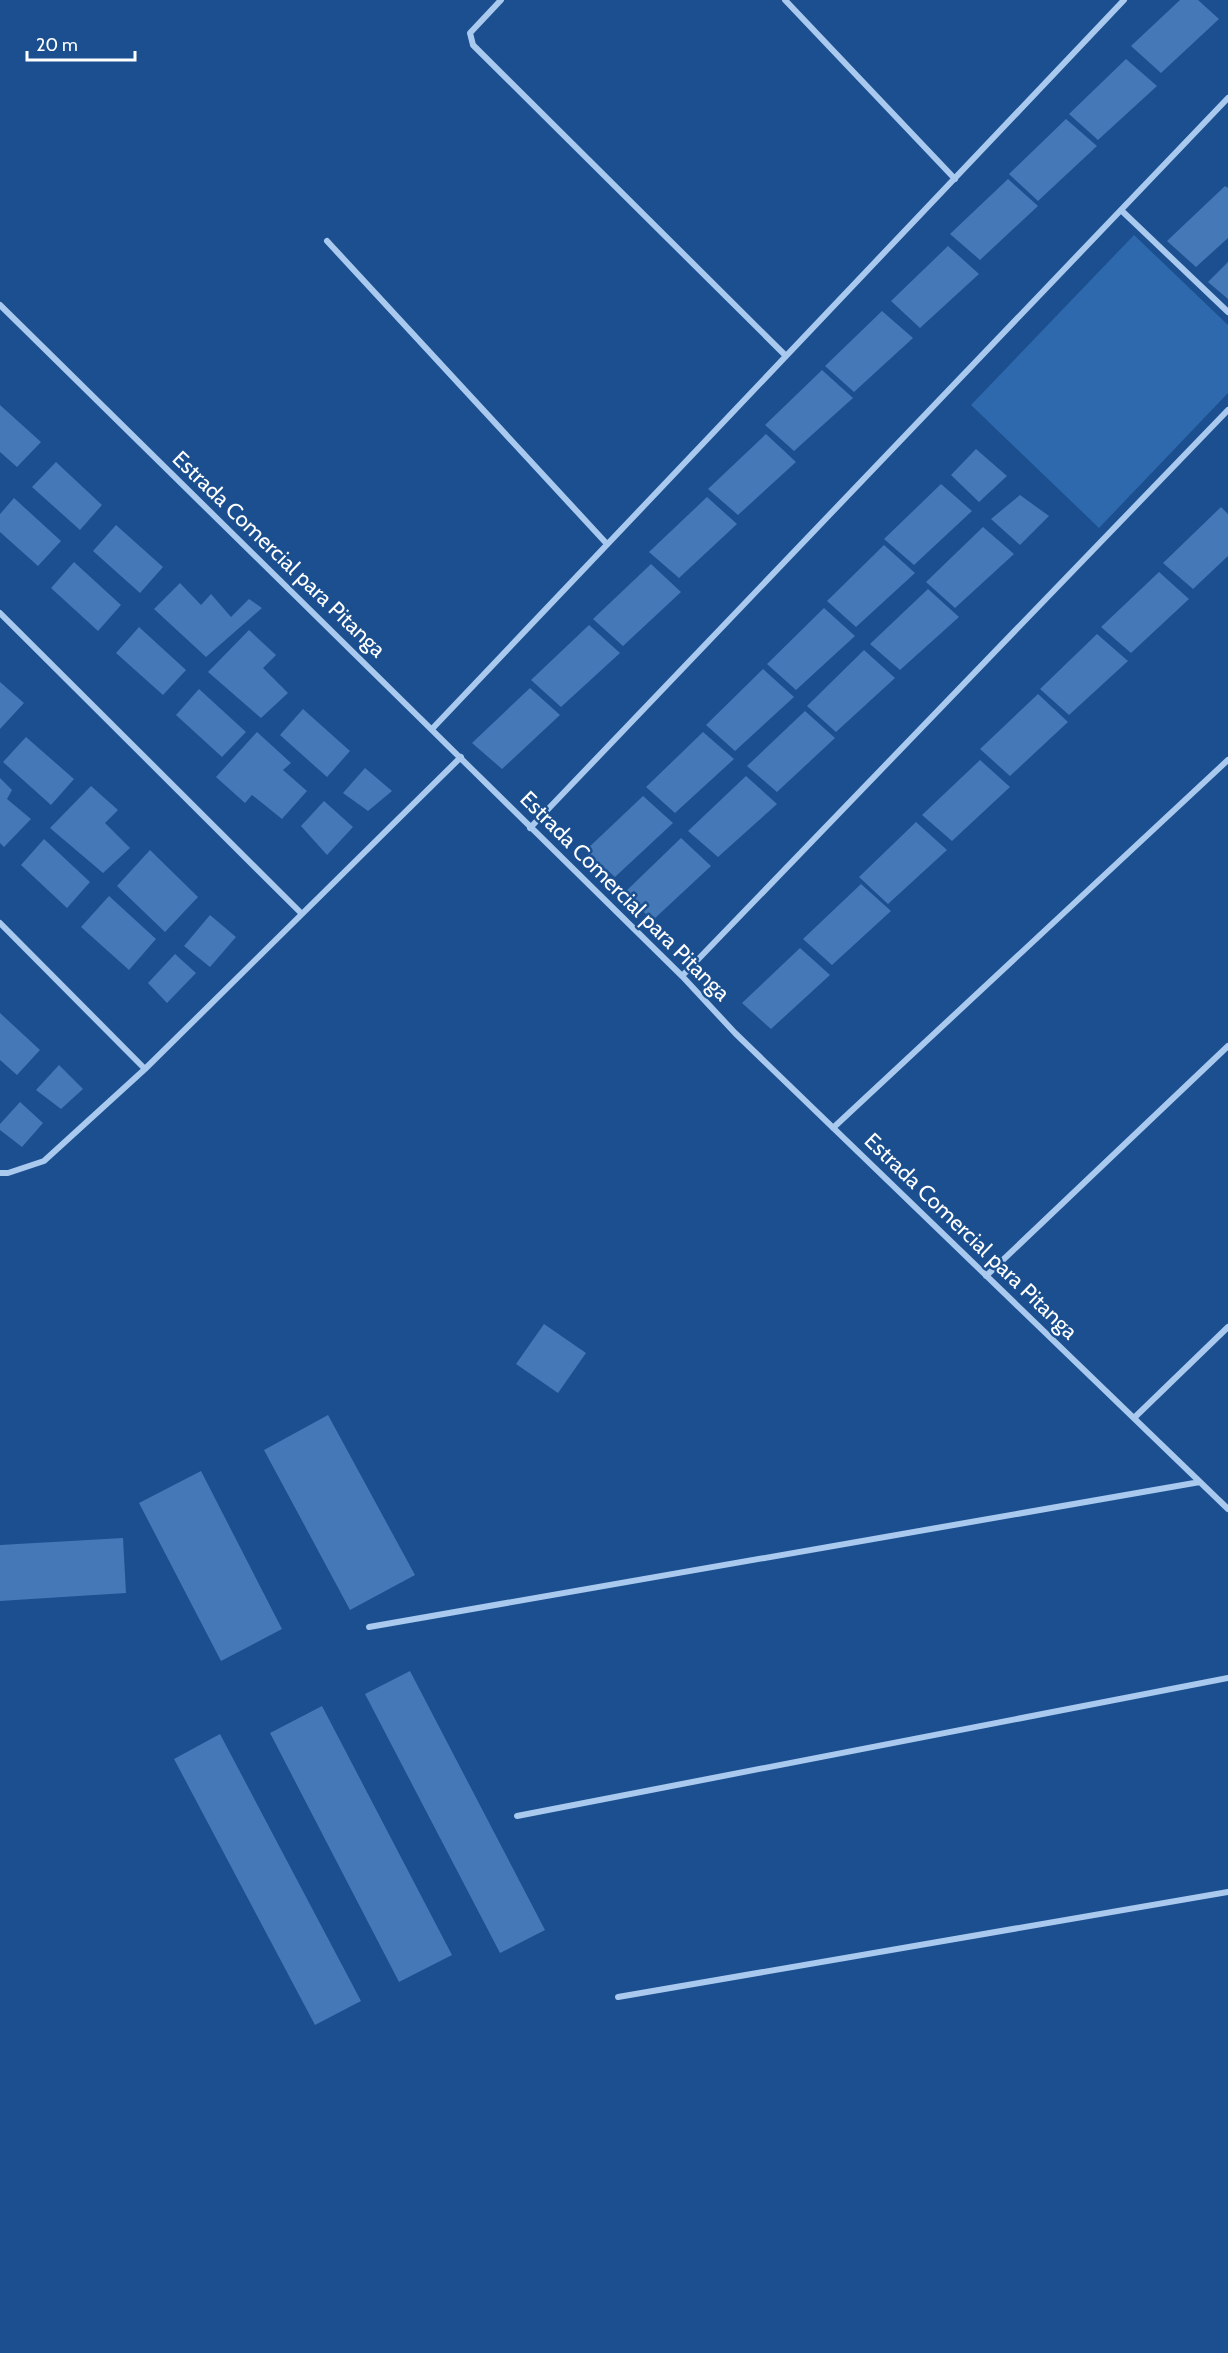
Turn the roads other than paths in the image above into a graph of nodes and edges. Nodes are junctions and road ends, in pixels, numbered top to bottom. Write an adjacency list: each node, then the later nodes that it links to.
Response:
1 (501, 0): 10 (street)
2 (785, 0): 5 (street)
3 (1124, 0): 5 (street)
4 (1228, 98): 6 (street)
5 (955, 179): 10 (street)
6 (1122, 211): 9 (street); 17 (street)
7 (327, 241): 12 (street)
8 (0, 305): 14 (street, Estrada Comercial para Pitanga)
9 (1228, 312)
10 (786, 356): 12 (street)
11 (1228, 410): 20 (street)
12 (607, 544): 14 (street)
13 (0, 613): 18 (street)
14 (432, 729): 15 (street, Estrada Comercial para Pitanga)
15 (461, 757): 17 (street, Estrada Comercial para Pitanga); 18 (street)
16 (1228, 760): 23 (street)
17 (530, 828): 20 (street, Estrada Comercial para Pitanga)
18 (302, 914): 22 (street)
19 (0, 923): 22 (street)
20 (682, 976): 23 (street, Estrada Comercial para Pitanga)
21 (1228, 1046): 25 (street)
22 (145, 1069): 24 (street)
23 (833, 1128): 25 (street, Estrada Comercial para Pitanga)
24 (0, 1173)
25 (986, 1276): 27 (street, Estrada Comercial para Pitanga)
26 (1228, 1327): 27 (street)
27 (1134, 1418): 28 (street, Estrada Comercial para Pitanga)
28 (1200, 1482): 29 (street, Estrada Comercial para Pitanga); 30 (street)
29 (1228, 1509)
30 (369, 1627)
31 (1228, 1678): 32 (street)
32 (517, 1816)
33 (1228, 1892): 34 (street)
34 (618, 1997)

